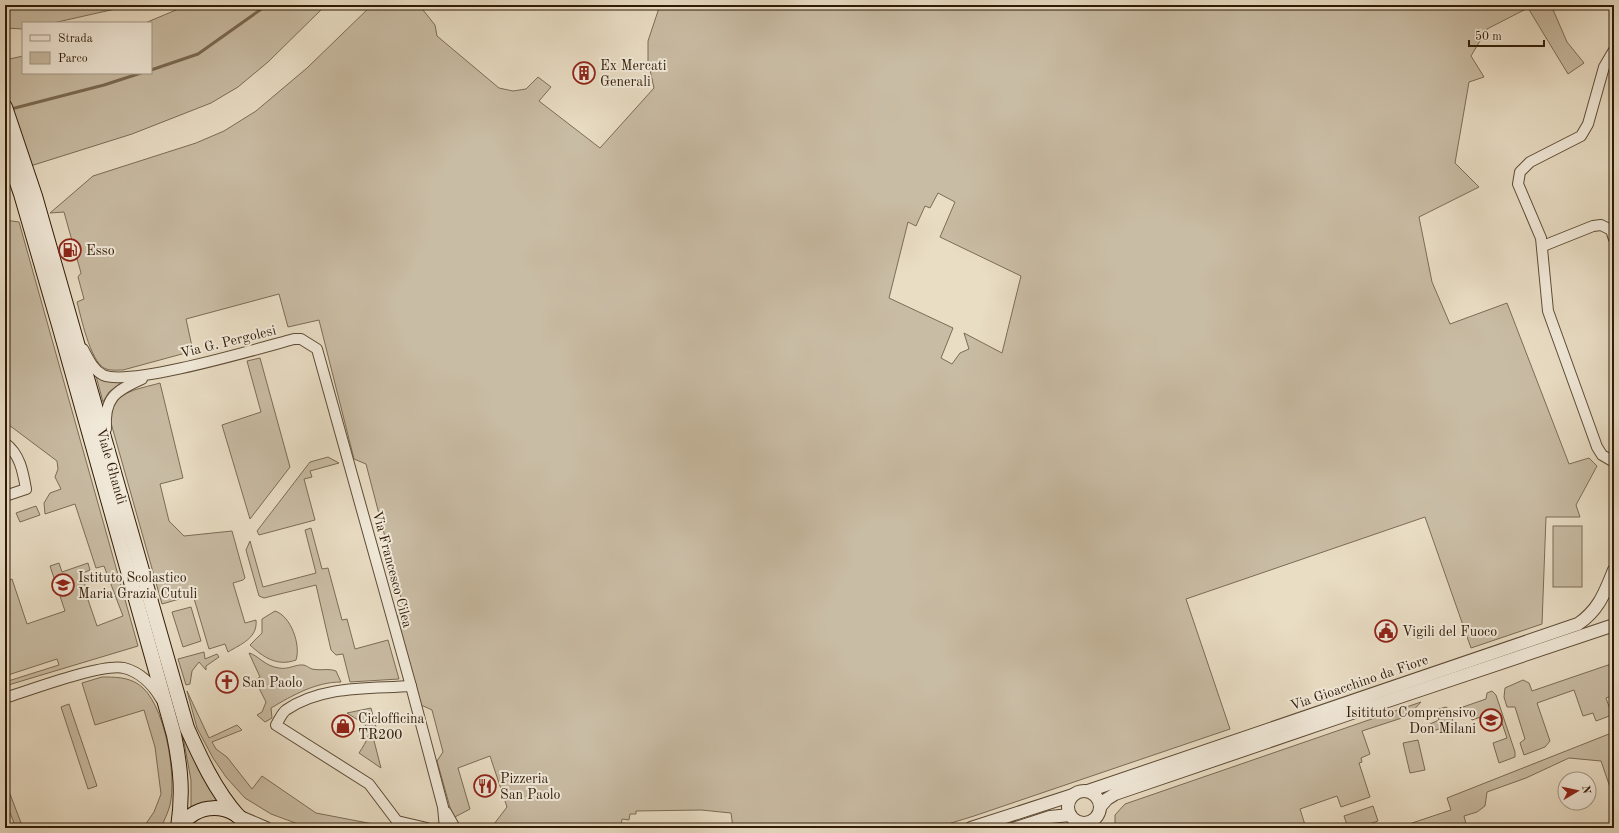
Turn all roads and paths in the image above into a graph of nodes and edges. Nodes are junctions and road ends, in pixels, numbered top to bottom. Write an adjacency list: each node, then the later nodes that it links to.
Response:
1 (1614, 50): 5 (street)
2 (5, 107): 6 (main road, Viale Ghandi)
3 (5, 148): 6 (main road, Viale Ghandi)
4 (1614, 239): 5 (street)
5 (1543, 246): 11 (street)
6 (65, 324): 8 (street); 10 (main road, Viale Ghandi); 17 (main road, Viale Ghandi)
7 (309, 342): 8 (street, Via G. Pergolesi); 15 (street, Via Francesco Cilea)
8 (154, 374): 10 (street)
9 (5, 443): 12 (street)
10 (112, 462): 23 (main road, Viale Ghandi)
11 (1614, 462)
12 (5, 496)
13 (1614, 570): 18 (street, Via Gioacchino da Fiore)
14 (1614, 625): 21 (street, Via Gioacchino da Fiore)
15 (411, 686): 20 (street, Via Francesco Cilea); 27 (street)
16 (5, 698): 17 (street)
17 (168, 711): 24 (main road, Viale Ghandi)
18 (1088, 791): 19 (street); 21 (street)
19 (1073, 795): 22 (street); 30 (street)
20 (443, 807): 28 (street); 29 (street)
21 (1100, 807): 22 (street)
22 (1070, 815): 31 (street)
23 (238, 816): 24 (main road); 25 (main road, Viale Ghandi); 26 (street)
24 (179, 828)
25 (248, 828)
26 (266, 828)
27 (427, 828)
28 (445, 828)
29 (455, 828)
30 (971, 828)
31 (1016, 828)

